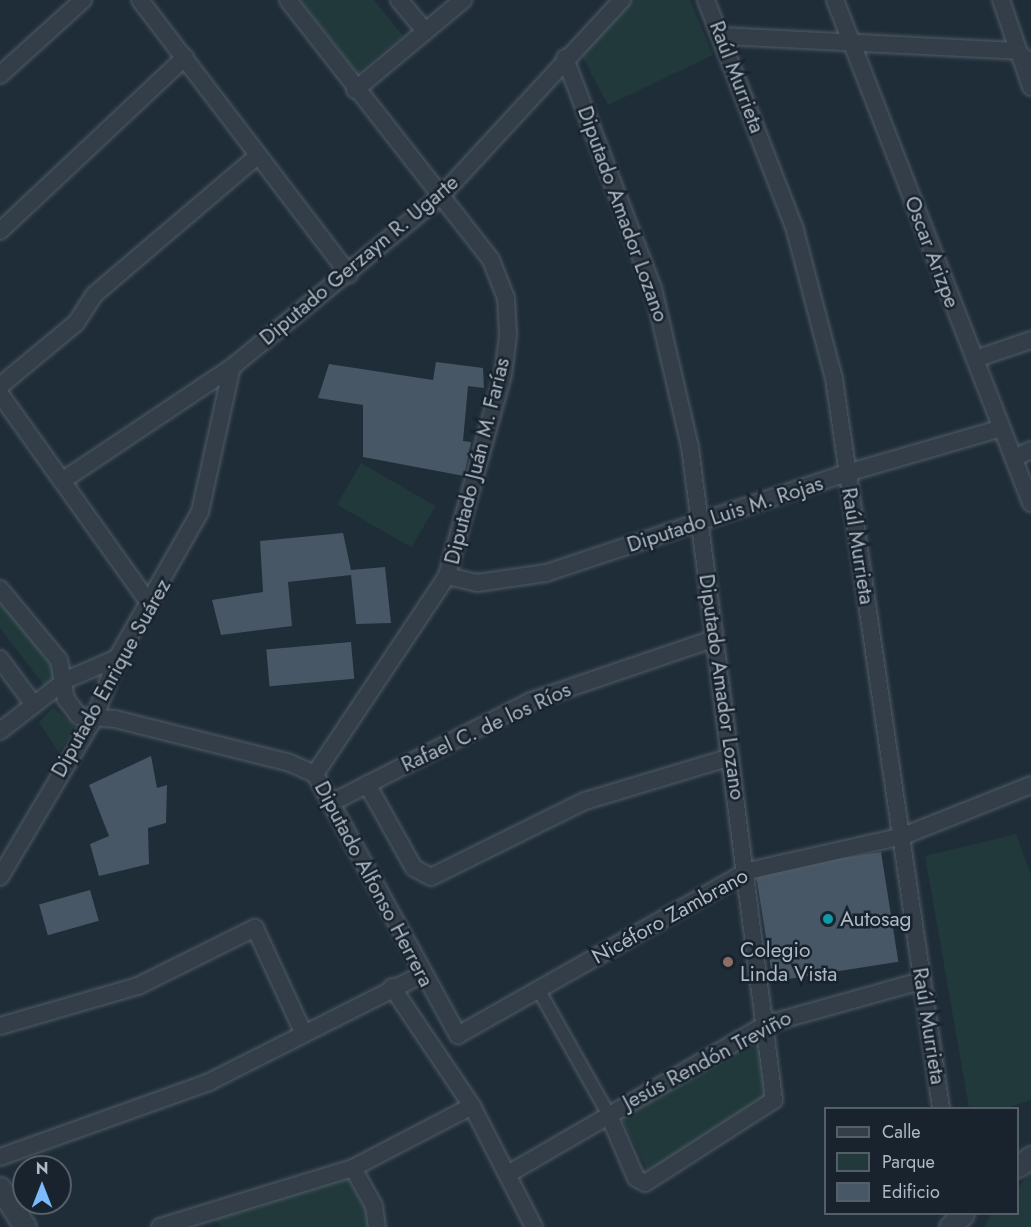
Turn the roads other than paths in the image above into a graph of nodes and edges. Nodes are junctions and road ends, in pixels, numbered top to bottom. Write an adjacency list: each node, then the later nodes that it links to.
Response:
1 (82, 0): 17 (street)
2 (140, 0): 14 (street)
3 (288, 0): 19 (street, Diputado Juán M. Farías)
4 (399, 0): 10 (street)
5 (463, 0): 10 (street)
6 (622, 0): 15 (street, Diputado Gerzayn R. Ugarte)
7 (706, 0): 11 (street, Raúl Murrieta)
8 (835, 0): 12 (street, Oscar Arizpe)
9 (1001, 0): 13 (street)
10 (425, 32): 19 (street)
11 (723, 36): 12 (street); 32 (street, Raúl Murrieta)
12 (851, 43): 13 (street); 25 (street, Oscar Arizpe)
13 (1017, 51): 16 (street); 18 (street)
14 (184, 57): 20 (street); 22 (street)
15 (565, 58): 21 (street, Diputado Gerzayn R. Ugarte); 35 (street, Diputado Amador Lozano)
16 (1031, 63)
17 (0, 75)
18 (1031, 87)
19 (355, 90): 21 (street, Diputado Juán M. Farías)
20 (256, 157): 23 (street); 27 (street)
21 (441, 196): 23 (street, Diputado Gerzayn R. Ugarte); 36 (street, Diputado Juán M. Farías)
22 (0, 231)
23 (349, 274): 26 (street, Diputado Gerzayn R. Ugarte)
24 (1031, 340): 25 (street)
25 (975, 359): 29 (street, Oscar Arizpe)
26 (232, 367): 33 (street, Diputado Gerzayn R. Ugarte); 38 (street, Diputado Enrique Suárez)
27 (0, 386)
28 (0, 394): 33 (street)
29 (1002, 428): 31 (street, Oscar Arizpe); 32 (street, Diputado Luis M. Rojas)
30 (1031, 450): 31 (street)
31 (1014, 458): 34 (street, Oscar Arizpe)
32 (847, 473): 35 (street, Diputado Luis M. Rojas); 51 (street, Raúl Murrieta)
33 (62, 481): 38 (street)
34 (1031, 503)
35 (702, 522): 36 (street, Diputado Luis M. Rojas); 39 (street, Diputado Amador Lozano)
36 (447, 576): 47 (street, Diputado Juán M. Farías)
37 (0, 589): 42 (street)
38 (150, 604): 40 (street, Diputado Enrique Suárez)
39 (713, 639): 46 (street, Diputado Amador Lozano); 48 (street, Rafael C. de los Ríos)
40 (117, 658): 42 (street); 44 (street, Diputado Enrique Suárez)
41 (0, 659): 43 (street)
42 (66, 680): 43 (street); 44 (street, Diputado Alfonso Herrera)
43 (34, 705): 45 (street)
44 (94, 718): 47 (street, Diputado Alfonso Herrera); 52 (street, Diputado Enrique Suárez)
45 (0, 731)
46 (731, 757): 48 (street); 53 (street, Diputado Amador Lozano)
47 (315, 774): 50 (street, Diputado Alfonso Herrera)
48 (367, 784): 50 (street, Rafael C. de los Ríos)
49 (1031, 785): 51 (street, Nicéforo Zambrano)
50 (331, 803): 54 (street, Diputado Alfonso Herrera)
51 (903, 836): 53 (street, Nicéforo Zambrano); 55 (street, Raúl Murrieta)
52 (2, 867)
53 (748, 871): 57 (street, Nicéforo Zambrano); 58 (street, Diputado Amador Lozano)
54 (421, 975): 56 (street); 61 (street, Diputado Alfonso Herrera)
55 (921, 981): 58 (street, Jesús Rendón Treviño); 63 (street, Raúl Murrieta)
56 (392, 987): 60 (street); 62 (street, Diputado Alfonso Herrera)
57 (538, 989): 61 (street, Nicéforo Zambrano); 64 (street)
58 (767, 1024): 64 (street, Jesús Rendón Treviño); 64 (street, Diputado Amador Lozano)
59 (0, 1026): 60 (street)
60 (303, 1032): 65 (street)
61 (458, 1035)
62 (472, 1106): 66 (street); 67 (street, Diputado Alfonso Herrera)
63 (941, 1107)
64 (608, 1113): 67 (street, Jesús Rendón Treviño)
65 (0, 1157)
66 (353, 1168): 69 (street); 72 (street)
67 (508, 1174): 73 (street, Diputado Alfonso Herrera)
68 (0, 1188): 70 (street)
69 (202, 1222): 71 (street)
70 (25, 1227)
71 (160, 1227)
72 (377, 1227)
73 (534, 1227)

